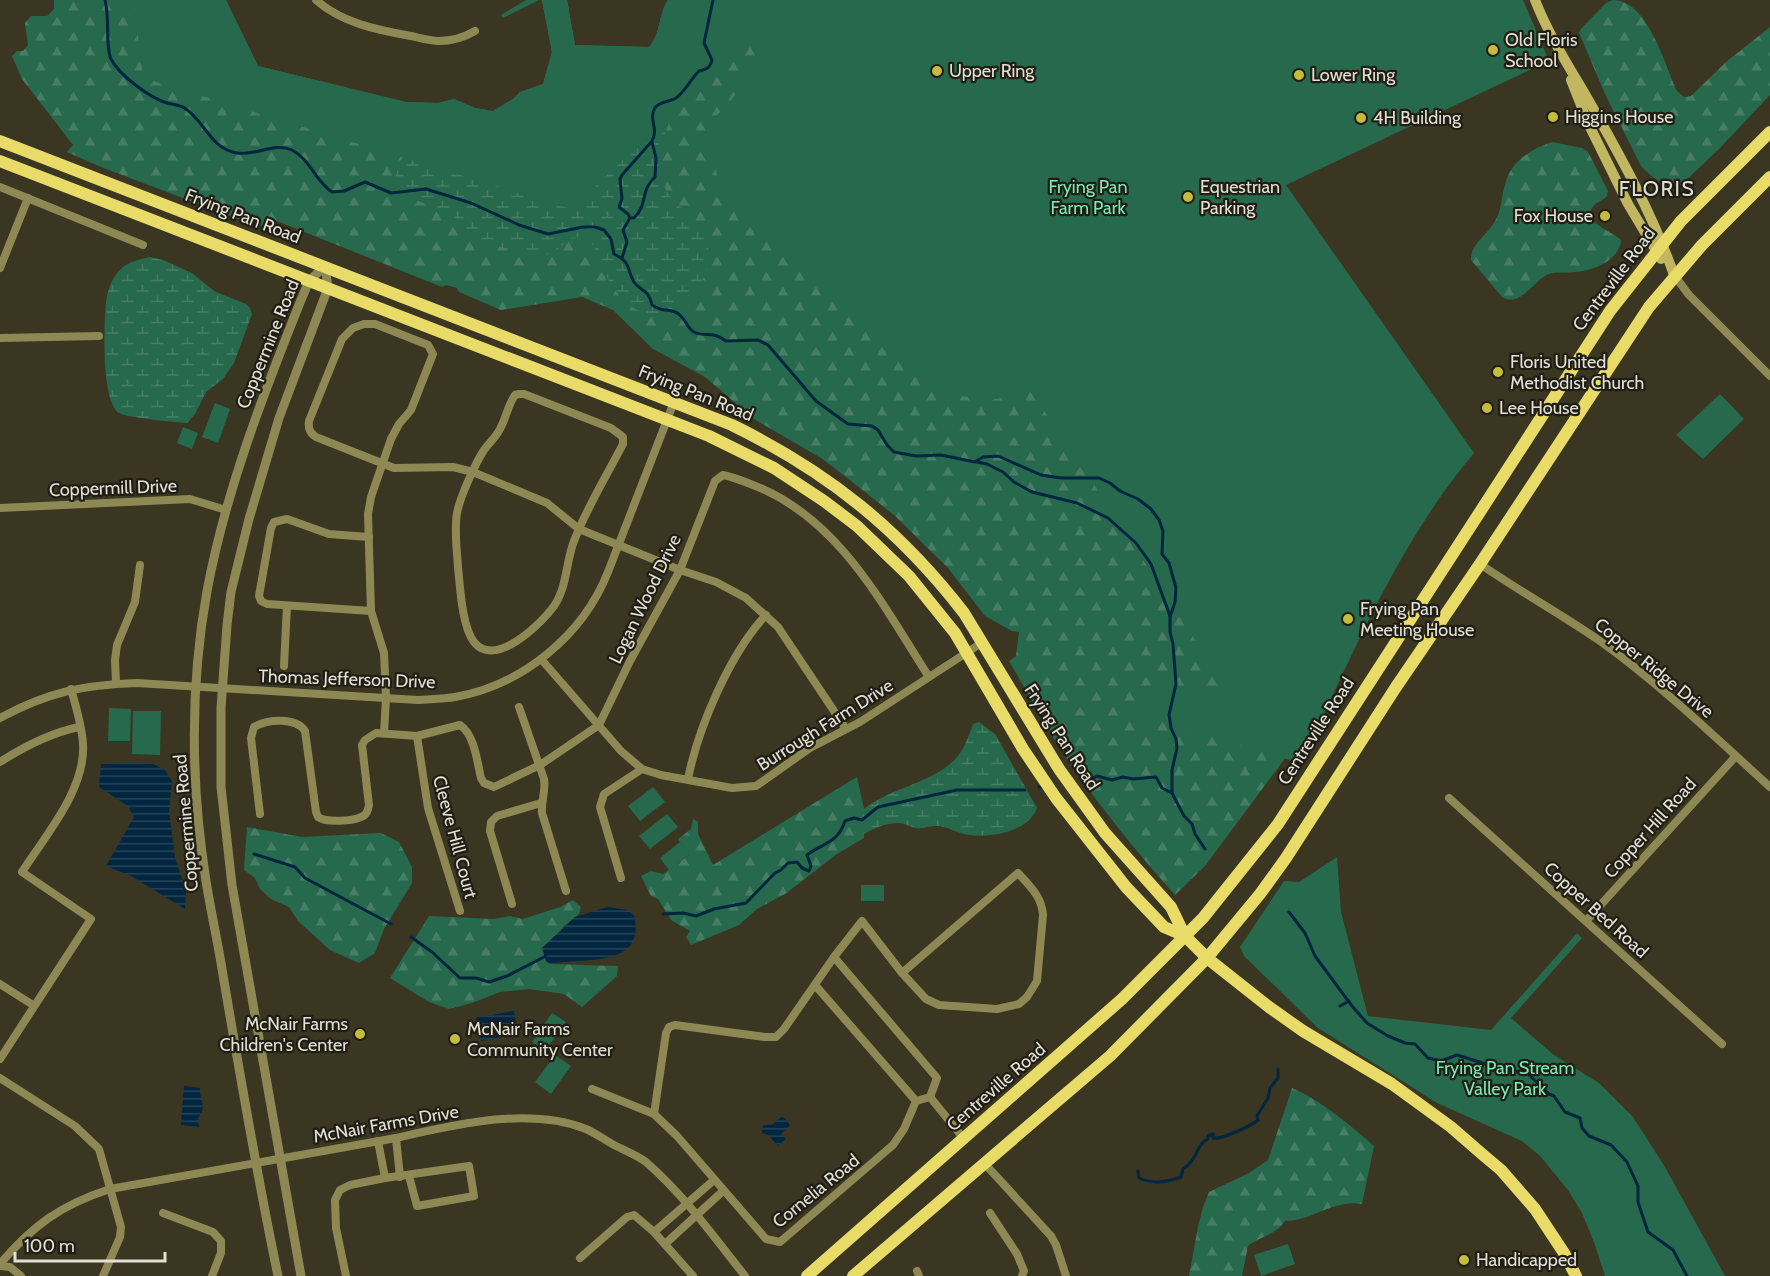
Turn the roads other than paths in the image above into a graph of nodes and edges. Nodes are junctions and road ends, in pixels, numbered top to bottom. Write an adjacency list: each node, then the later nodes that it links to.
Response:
1 (316, 0): 3 (street)
2 (1535, 0): 11 (main road)
3 (475, 31)
4 (1770, 132): 11 (main road, Centreville Road)
5 (0, 141): 12 (main road, Frying Pan Road)
6 (0, 161): 15 (main road, Frying Pan Road)
7 (1770, 177): 14 (main road)
8 (0, 187): 9 (street)
9 (28, 198): 10 (street); 13 (street)
10 (143, 245)
11 (1659, 247): 14 (main road); 66 (main road, Centreville Road)
12 (325, 266): 15 (street, Coppermine Road); 16 (street, Coppermine Road); 20 (main road, Frying Pan Road)
13 (0, 268)
14 (1674, 275): 19 (street); 29 (main road)
15 (309, 280): 16 (main road, Frying Pan Road); 25 (street, Coppermine Road)
16 (328, 288): 21 (main road, Frying Pan Road); 42 (street, Coppermine Road)
17 (99, 336): 18 (street)
18 (0, 338)
19 (1770, 376)
20 (674, 402): 21 (street, Thomas Jefferson Drive); 35 (main road, Frying Pan Road)
21 (667, 420): 28 (street, Thomas Jefferson Drive); 36 (main road, Frying Pan Road)
22 (382, 463): 22 (street); 23 (street); 27 (street)
23 (473, 472): 26 (street); 26 (street); 26 (street)
24 (0, 508): 25 (street, Coppermill Drive)
25 (226, 510): 41 (street, Coppermine Road)
26 (579, 529): 28 (street)
27 (369, 537): 32 (street); 33 (street)
28 (619, 546): 31 (street); 37 (street, Thomas Jefferson Drive)
29 (1480, 564): 52 (street, Copper Ridge Drive); 68 (main road)
30 (140, 565): 40 (street)
31 (680, 570): 34 (street); 39 (street, Logan Wood Drive); 47 (street, Logan Wood Drive)
32 (287, 606): 33 (street); 38 (street)
33 (371, 611): 44 (street)
34 (766, 615): 49 (street); 56 (street)
35 (983, 642): 36 (street, Burrough Farm Drive); 66 (main road, Frying Pan Road)
36 (967, 652): 39 (street, Burrough Farm Drive); 66 (main road, Frying Pan Road)
37 (541, 659): 44 (street, Thomas Jefferson Drive); 47 (street, Burrough Farm Drive)
38 (284, 666)
39 (929, 677): 49 (street, Burrough Farm Drive)
40 (116, 684): 41 (street, Thomas Jefferson Drive); 43 (street, Thomas Jefferson Drive)
41 (196, 687): 42 (street, Thomas Jefferson Drive); 84 (street, Coppermine Road)
42 (222, 688): 44 (street, Thomas Jefferson Drive); 83 (street, Coppermine Road)
43 (71, 689): 46 (street, Thomas Jefferson Drive); 48 (street)
44 (386, 698): 50 (street)
45 (519, 707): 54 (street)
46 (0, 718)
47 (599, 725): 54 (street); 55 (street, Burrough Farm Drive)
48 (79, 727): 53 (street); 72 (street)
49 (846, 729): 56 (street, Burrough Farm Drive)
50 (384, 733): 51 (street); 60 (street)
51 (417, 736): 54 (street); 64 (street, Cleeve Hill Court)
52 (1736, 756): 57 (street, Copper Ridge Drive); 65 (street, Copper Hill Road)
53 (0, 762)
54 (540, 765): 59 (street)
55 (642, 769): 56 (street, Burrough Farm Drive); 61 (street)
56 (688, 779)
57 (1770, 787)
58 (1449, 798): 65 (street, Copper Bed Road)
59 (541, 804): 62 (street); 63 (street)
60 (260, 814)
61 (621, 878)
62 (566, 891)
63 (512, 904)
64 (460, 911)
65 (1586, 921): 73 (street, Copper Bed Road)
66 (1185, 936): 68 (main road, Frying Pan Road); 81 (main road, Centreville Road)
67 (834, 957): 69 (street); 71 (street); 77 (street)
68 (1208, 958): 85 (main road); 112 (main road, Frying Pan Road)
69 (903, 973): 69 (street)
70 (0, 984): 72 (street)
71 (814, 985): 78 (street); 79 (street)
72 (33, 1005): 74 (street)
73 (1722, 1044)
74 (0, 1059)
75 (0, 1078): 89 (street)
76 (592, 1089): 79 (street, Cornelia Road)
77 (930, 1097): 78 (street); 81 (street)
78 (916, 1101): 90 (street, Cornelia Road)
79 (654, 1114): 88 (street, Cornelia Road)
80 (396, 1138): 82 (street, McNair Farms Drive); 86 (street); 91 (street, McNair Farms Drive)
81 (964, 1139): 108 (main road, Centreville Road)
82 (378, 1141): 83 (street, McNair Farms Drive); 87 (street)
83 (281, 1157): 84 (street, McNair Farms Drive); 104 (street, Coppermine Road)
84 (256, 1162): 89 (street, McNair Farms Drive); 103 (street, Coppermine Road)
85 (985, 1164): 109 (main road); 111 (street)
86 (405, 1176): 86 (street); 87 (street)
87 (385, 1178): 105 (street)
88 (714, 1180): 90 (street, Cornelia Road); 91 (street)
89 (110, 1189): 98 (street, McNair Farms Drive); 101 (street)
90 (723, 1191): 94 (street)
91 (686, 1204): 94 (street, McNair Farms Drive); 95 (street)
92 (163, 1213): 102 (street)
93 (990, 1213): 110 (street)
94 (696, 1215): 96 (street); 107 (street, McNair Farms Drive)
95 (654, 1232): 96 (street); 97 (street)
96 (665, 1244): 106 (street)
97 (580, 1258)
98 (0, 1266): 99 (street); 100 (street)
99 (4, 1276)
100 (21, 1276)
101 (103, 1276)
102 (212, 1276)
103 (278, 1276)
104 (301, 1276)
105 (346, 1276)
106 (693, 1276)
107 (745, 1276)
108 (807, 1276)
109 (853, 1276)
110 (1022, 1276)
111 (1066, 1276)
112 (1576, 1276)

